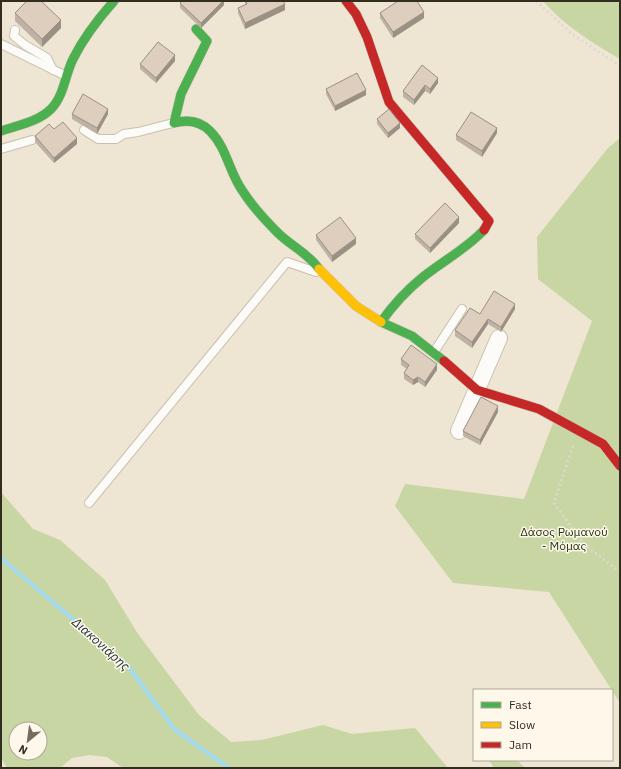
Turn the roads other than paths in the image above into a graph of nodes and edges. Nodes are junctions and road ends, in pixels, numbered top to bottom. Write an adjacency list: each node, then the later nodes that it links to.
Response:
1 (114, 1): 7 (street)
2 (346, 1): 15 (street)
3 (196, 29): 8 (street)
4 (15, 30): 6 (lane)
5 (1, 44): 6 (lane)
6 (53, 70): 7 (lane)
7 (67, 76): 10 (street)
8 (174, 123): 9 (lane); 13 (street)
9 (84, 130)
10 (1, 131)
11 (32, 140): 12 (lane)
12 (1, 149)
13 (324, 275): 15 (street); 21 (lane)
14 (462, 309): 17 (lane)
15 (381, 322): 17 (street)
16 (499, 338): 18 (street)
17 (434, 352): 18 (street)
18 (477, 390): 19 (street); 20 (street)
19 (459, 431)
20 (620, 466)
21 (89, 503)

